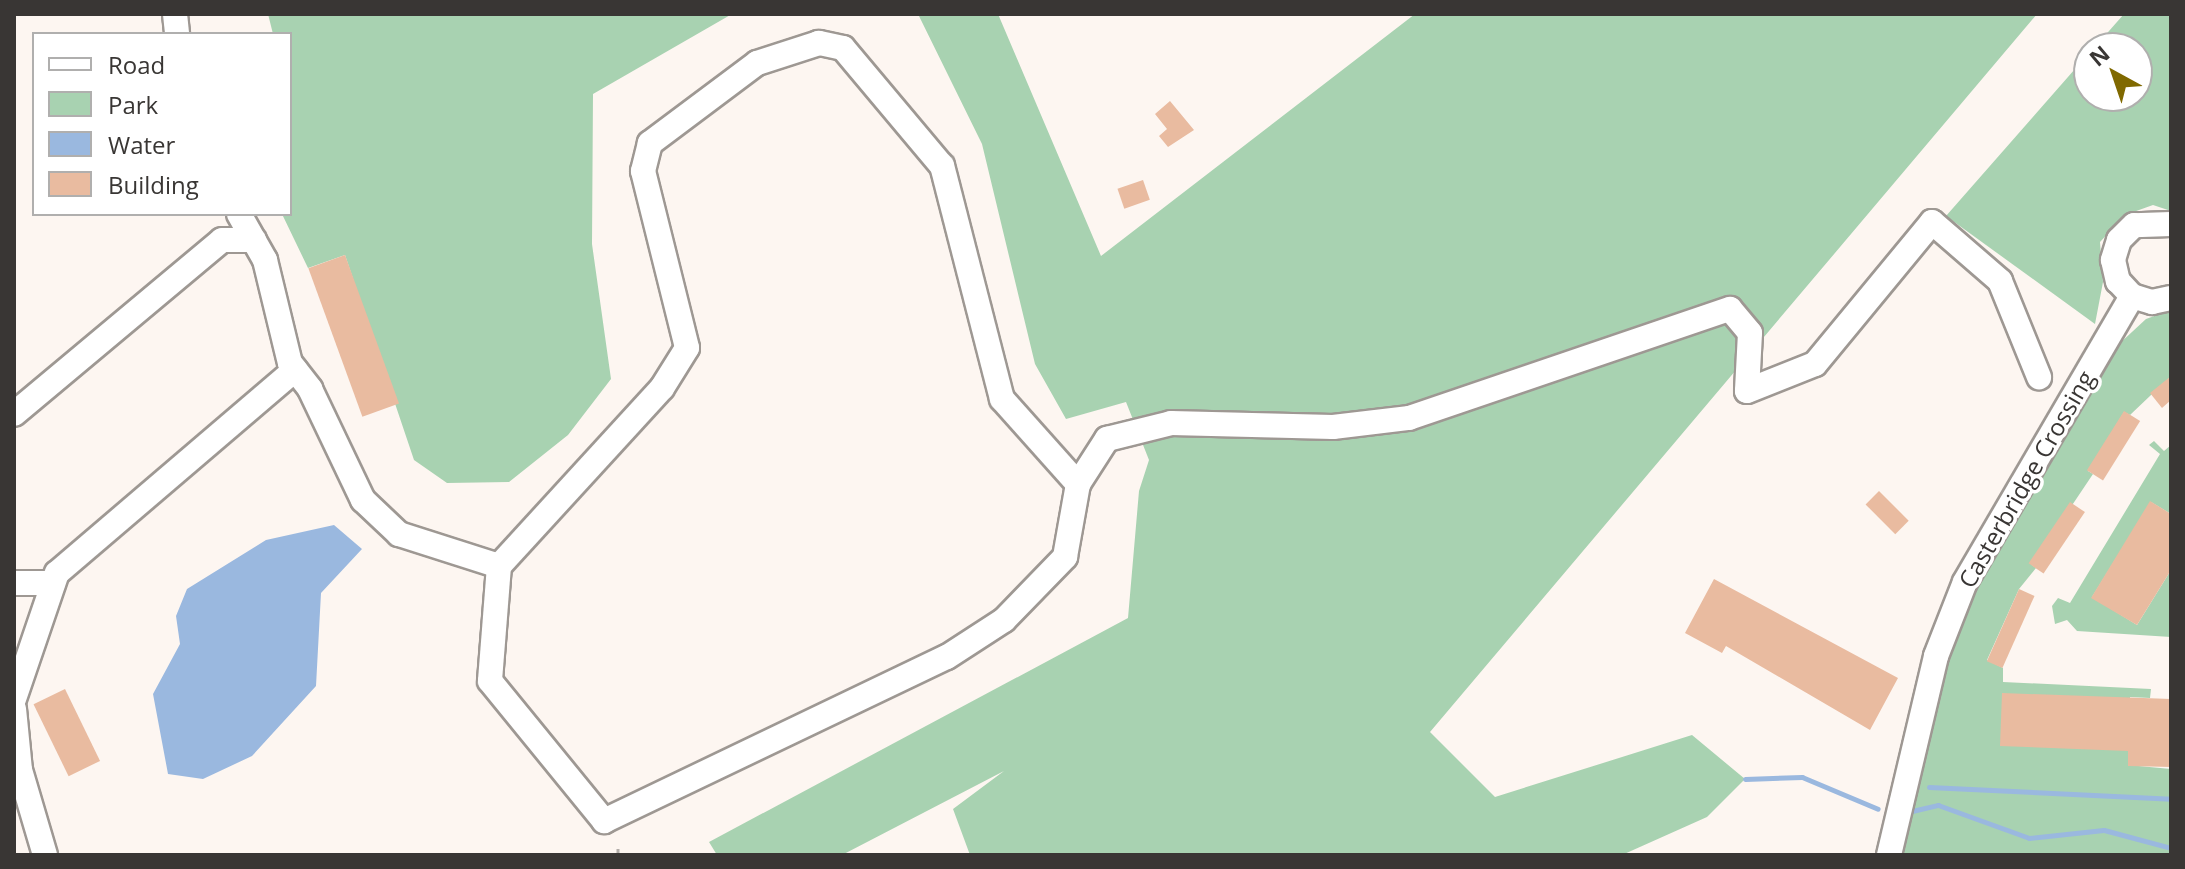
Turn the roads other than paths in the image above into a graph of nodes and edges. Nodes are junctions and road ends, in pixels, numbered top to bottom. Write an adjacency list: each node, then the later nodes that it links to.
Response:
1 (240, 216): 3 (street)
2 (2171, 224): 4 (street)
3 (254, 240): 6 (street); 8 (street)
4 (2132, 296): 5 (street); 16 (street, Casterbridge Crossing)
5 (2171, 298)
6 (295, 370): 10 (street); 12 (street)
7 (2039, 377): 9 (street)
8 (14, 414)
9 (1078, 484): 10 (street); 10 (street)
10 (499, 566)
11 (14, 583): 12 (street)
12 (53, 583): 13 (street)
13 (14, 699)
14 (14, 709): 15 (street)
15 (45, 855)
16 (1889, 855)

